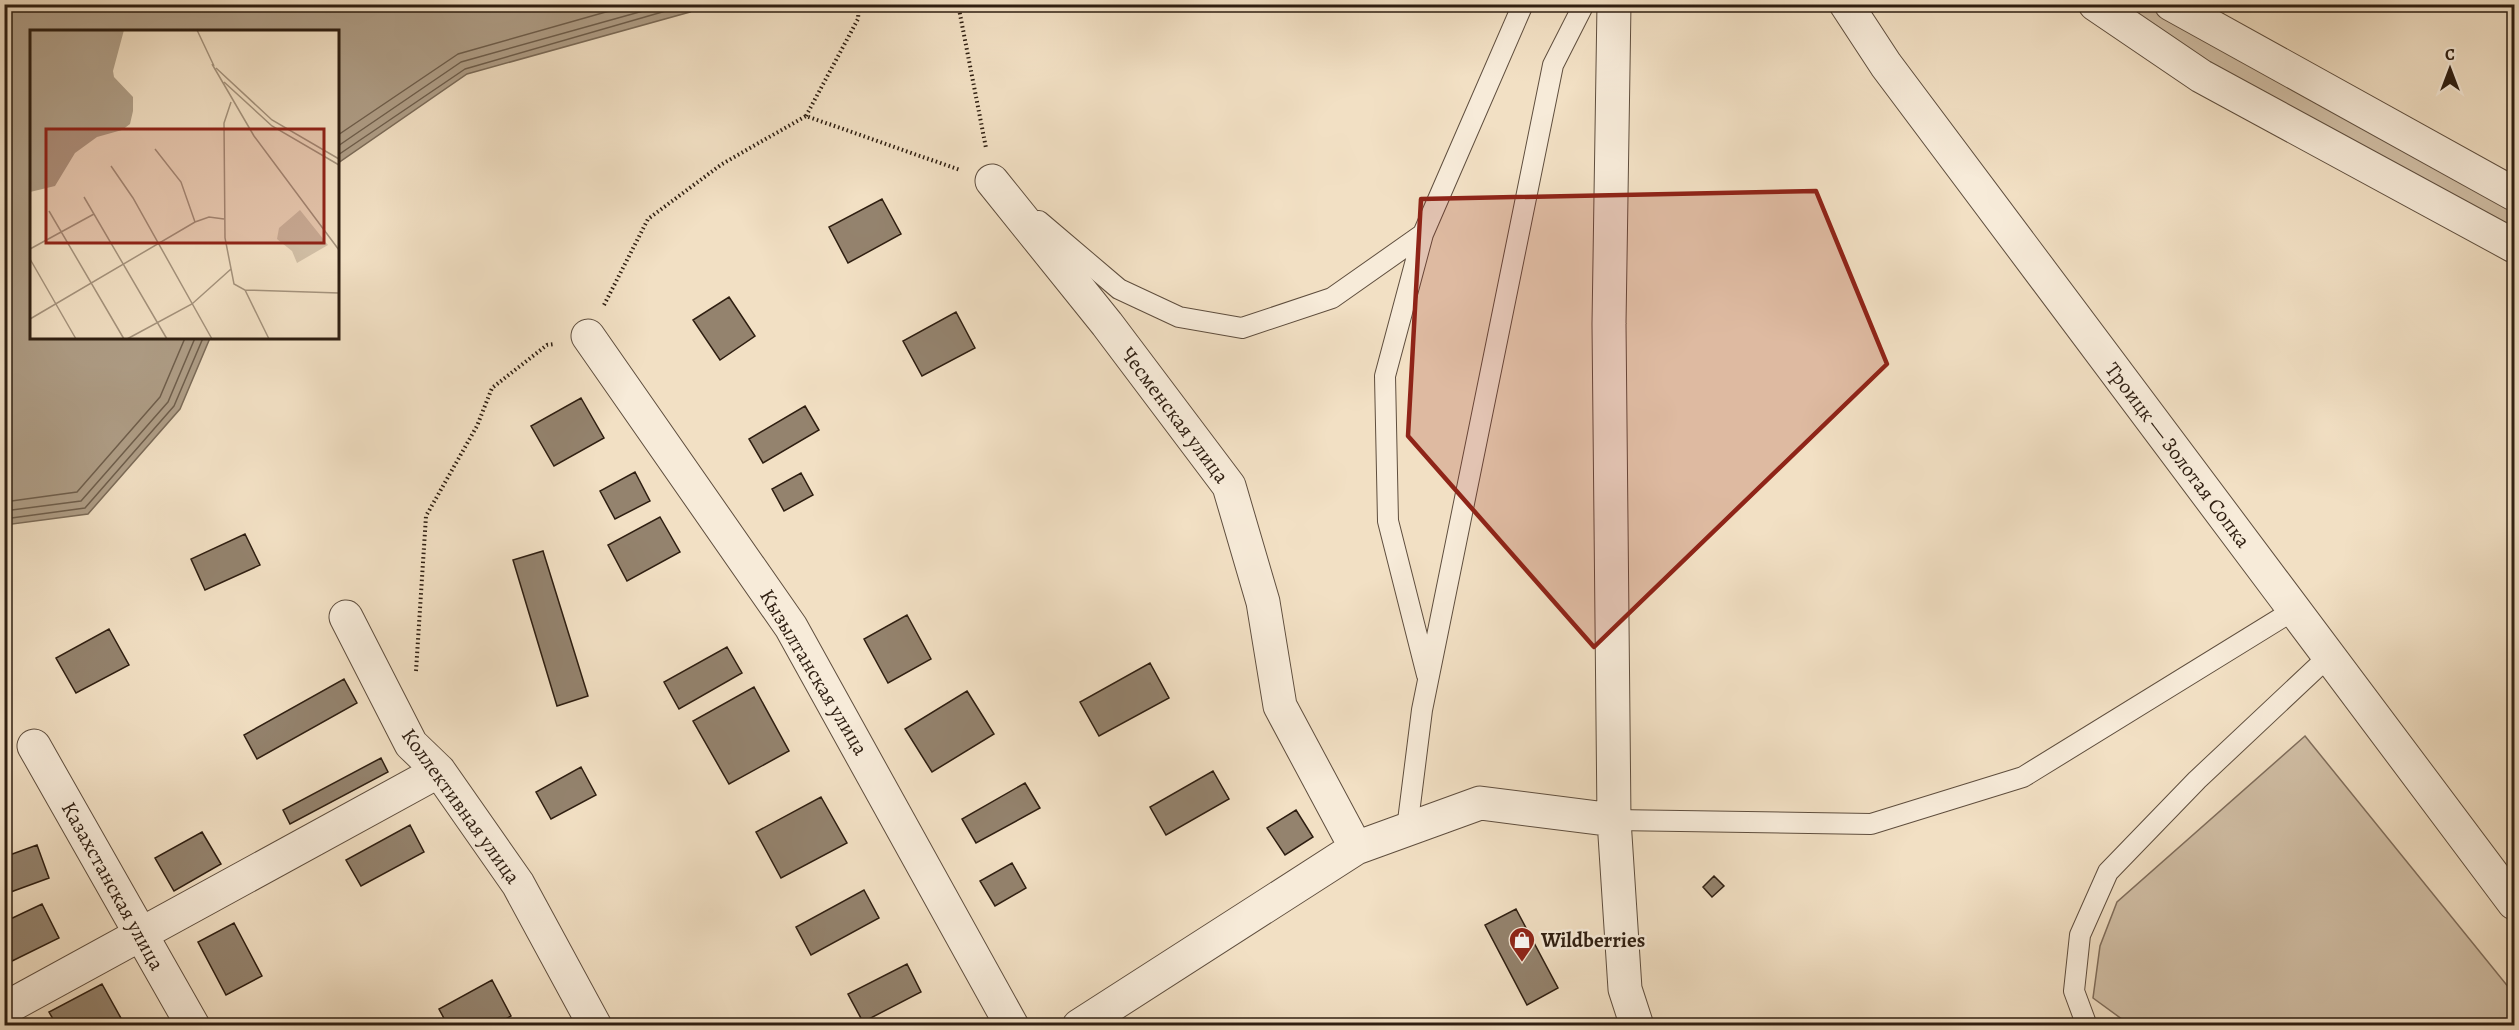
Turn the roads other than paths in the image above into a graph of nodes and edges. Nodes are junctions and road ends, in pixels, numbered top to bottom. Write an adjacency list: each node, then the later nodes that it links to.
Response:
1 (1524, 4): 9 (lane)
2 (1584, 4): 15 (lane)
3 (1614, 4): 18 (street)
4 (1846, 4): 12 (street, Троицк — Золотая Сопка)
5 (2095, 4): 10 (street)
6 (2171, 4): 8 (street)
7 (992, 181): 9 (lane); 20 (street, Чесменская улица)
8 (2514, 194)
9 (1424, 234): 15 (lane)
10 (2514, 246)
11 (588, 336): 26 (street, Кызылтанская улица)
12 (2294, 610): 14 (street, Троицк — Золотая Сопка); 18 (lane)
13 (346, 617): 17 (street, Коллективная улица)
14 (2329, 656): 21 (street, Троицк — Золотая Сопка); 29 (lane)
15 (1428, 681): 19 (lane)
16 (34, 746): 22 (street, Казахстанская улица)
17 (439, 771): 22 (street); 25 (street, Коллективная улица)
18 (1614, 820): 19 (street); 28 (street)
19 (1407, 829): 20 (street)
20 (1356, 848): 27 (street)
21 (2514, 903)
22 (139, 933): 23 (street); 24 (street, Казахстанская улица)
23 (4, 1009)
24 (193, 1026)
25 (595, 1026)
26 (1011, 1026)
27 (1079, 1026)
28 (1636, 1026)
29 (2087, 1026)

